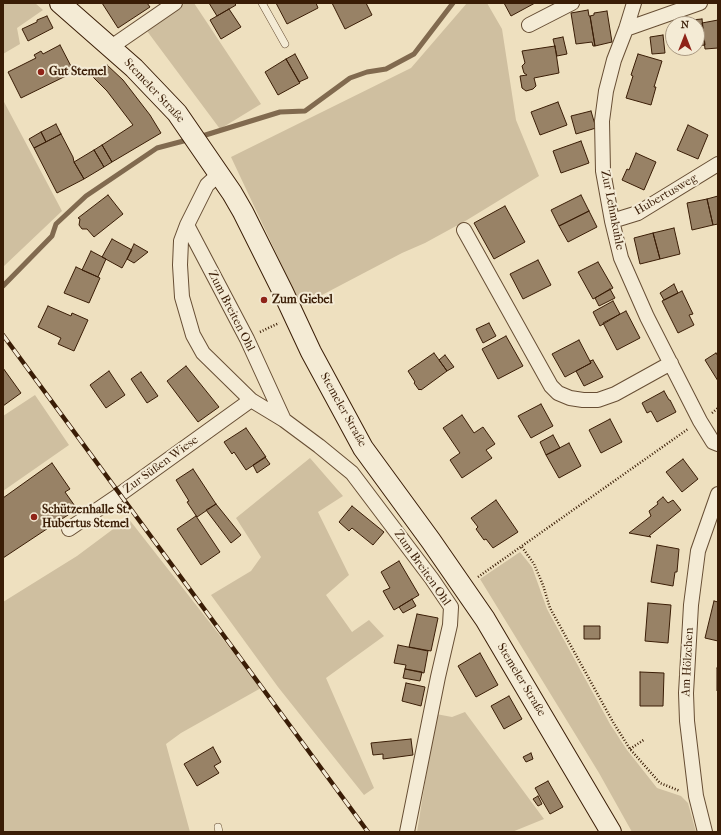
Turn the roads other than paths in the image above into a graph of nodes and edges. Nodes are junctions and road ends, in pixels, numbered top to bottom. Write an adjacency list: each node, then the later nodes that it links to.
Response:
1 (60, 3): 10 (main road, Stemeler Straße)
2 (174, 3): 10 (street)
3 (262, 3): 9 (lane)
4 (572, 3): 7 (street)
5 (634, 3): 8 (street, Zur Lehmkuhle)
6 (700, 3): 8 (street)
7 (529, 25)
8 (626, 29): 13 (street, Zur Lehmkuhle)
9 (286, 44)
10 (111, 47): 12 (main road, Stemeler Straße)
11 (718, 164): 13 (street, Hubertusweg)
12 (219, 174): 14 (street, Zum Breiten Ohl); 23 (main road, Stemeler Straße)
13 (612, 221): 16 (street, Zur Lehmkuhle)
14 (187, 225): 17 (street, Zum Breiten Ohl); 18 (street, Zum Breiten Ohl)
15 (464, 230): 16 (street)
16 (670, 363): 19 (street, Zur Lehmkuhle)
17 (251, 400): 18 (street, Zum Breiten Ohl); 21 (street, Zur Süßen Wiese)
18 (284, 420): 22 (street, Zum Breiten Ohl)
19 (718, 444)
20 (718, 494): 24 (street, Am Hölzchen)
21 (69, 529)
22 (407, 832)
23 (611, 832)
24 (705, 832)

